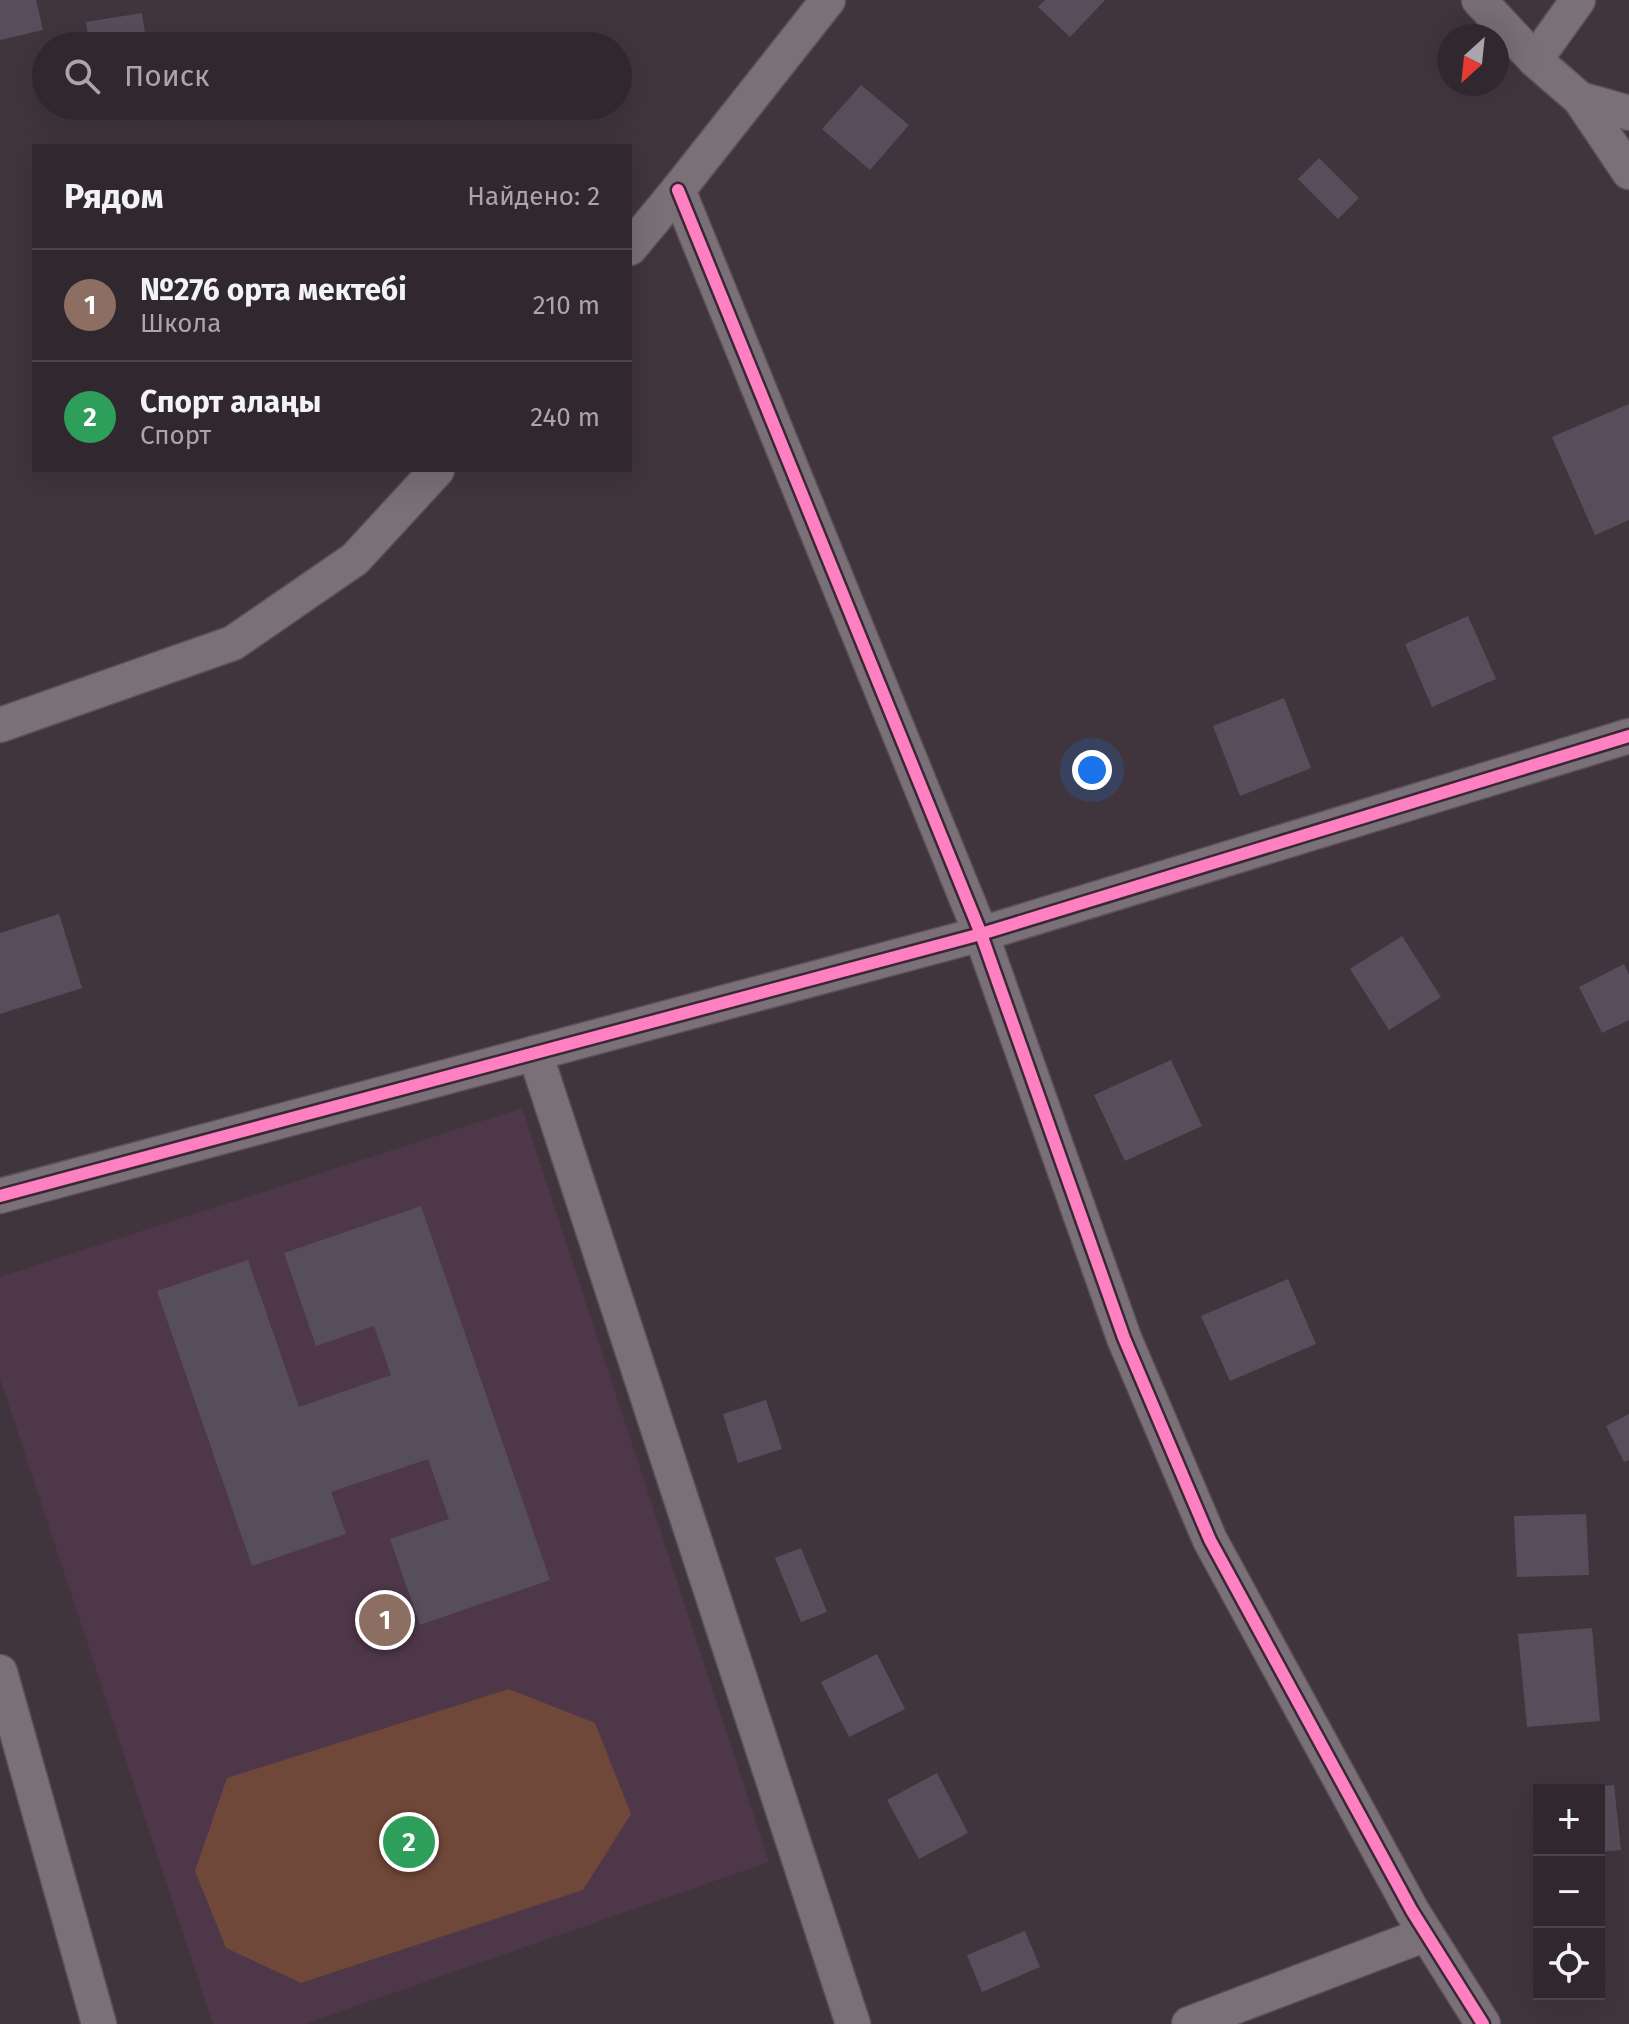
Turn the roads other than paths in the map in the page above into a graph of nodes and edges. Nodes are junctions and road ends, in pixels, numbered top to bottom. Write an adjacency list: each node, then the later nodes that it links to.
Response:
1 (828, 0): 8 (street)
2 (1479, 0): 4 (street)
3 (1578, 0): 4 (street)
4 (1535, 60): 5 (street)
5 (1580, 99): 6 (street); 7 (street)
6 (1629, 113)
7 (1629, 172)
8 (678, 190): 9 (street); 13 (street)
9 (632, 246)
10 (435, 472): 11 (street)
11 (0, 725)
12 (1629, 736): 13 (street)
13 (981, 934): 14 (street); 17 (street)
14 (535, 1053): 15 (street); 19 (street)
15 (0, 1196)
16 (0, 1672): 18 (street)
17 (1426, 1934): 20 (street); 21 (street)
18 (99, 2024)
19 (853, 2024)
20 (1189, 2024)
21 (1483, 2024)

